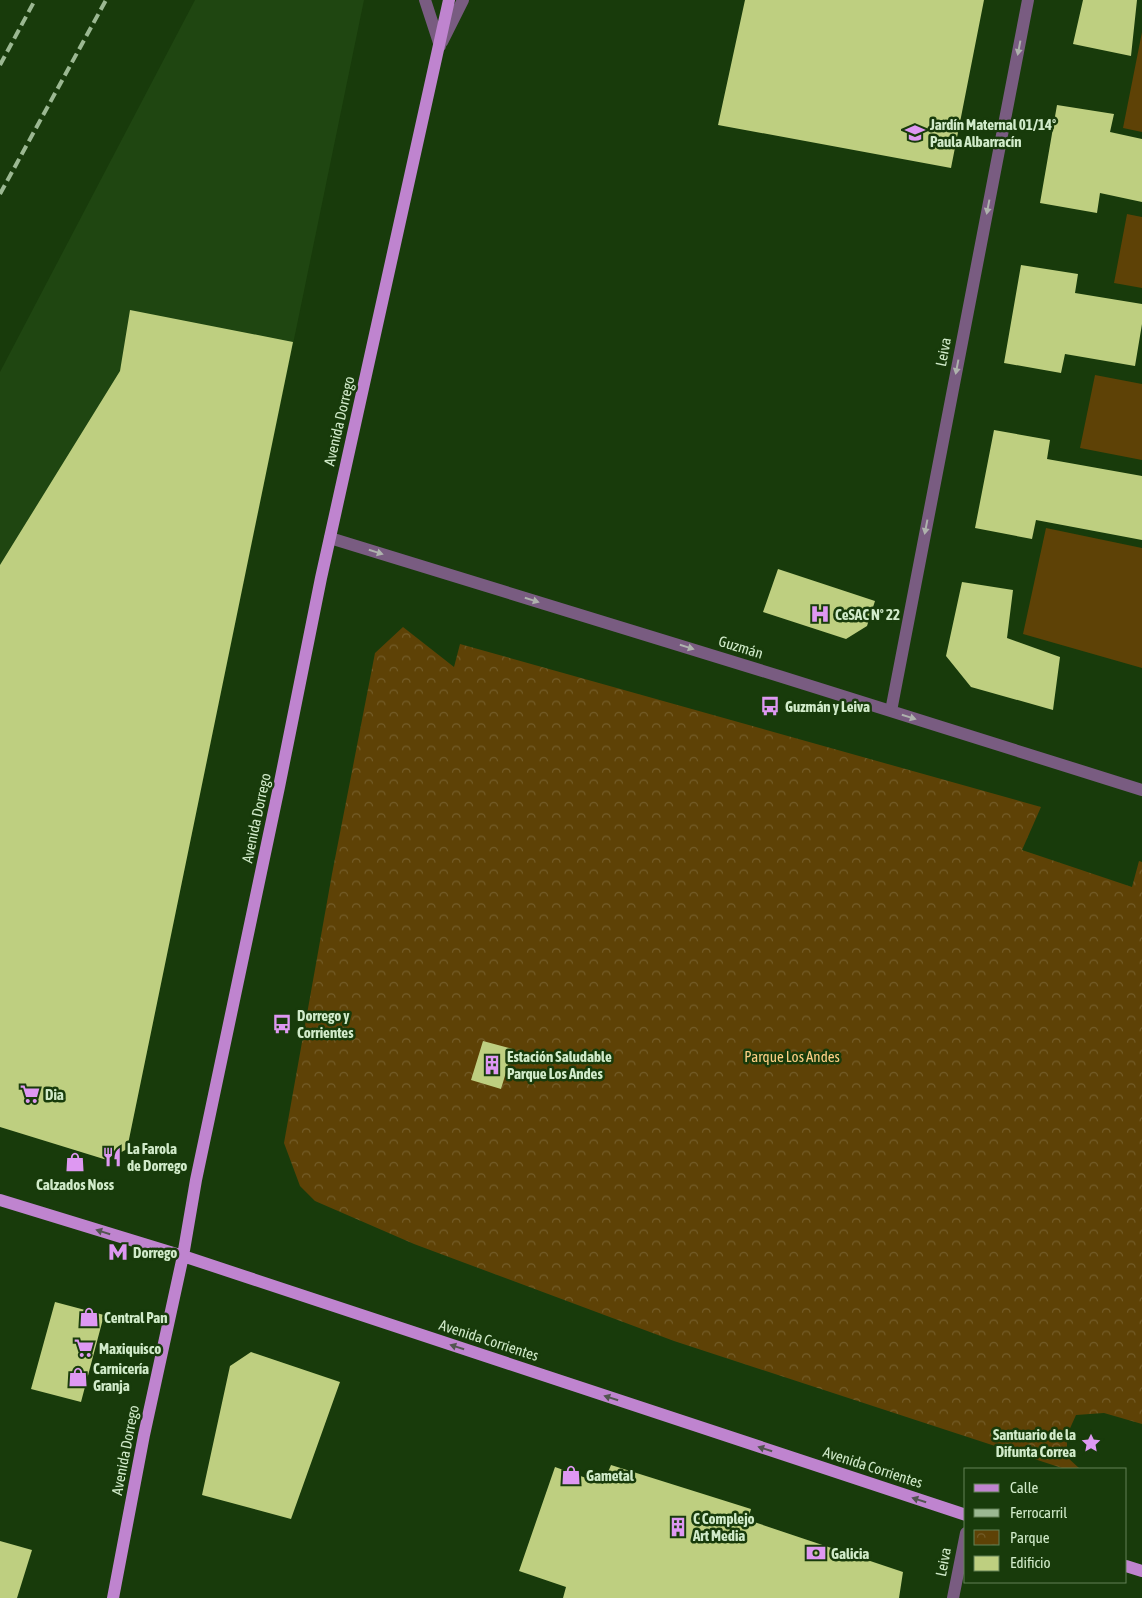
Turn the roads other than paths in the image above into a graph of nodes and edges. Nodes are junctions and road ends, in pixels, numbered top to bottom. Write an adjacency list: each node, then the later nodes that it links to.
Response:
1 (425, 0): 5 (street)
2 (449, 0): 5 (main road, Avenida Dorrego)
3 (463, 0): 5 (street, Avenida Dorrego)
4 (1028, 0): 7 (street, Leiva, one-way to 7)
5 (440, 46): 6 (main road, Avenida Dorrego)
6 (330, 538): 7 (street, Guzmán, one-way to 7); 10 (main road, Avenida Dorrego)
7 (891, 711): 8 (street, Guzmán, one-way to 8)
8 (1142, 790)
9 (0, 1200): 10 (main road, Avenida Corrientes, one-way to 9)
10 (183, 1256): 11 (main road, Avenida Corrientes, one-way to 10); 15 (main road, Avenida Dorrego)
11 (964, 1514)
12 (964, 1543): 16 (street, Leiva)
13 (1127, 1566): 14 (main road)
14 (1142, 1571)
15 (113, 1598)
16 (953, 1598)

